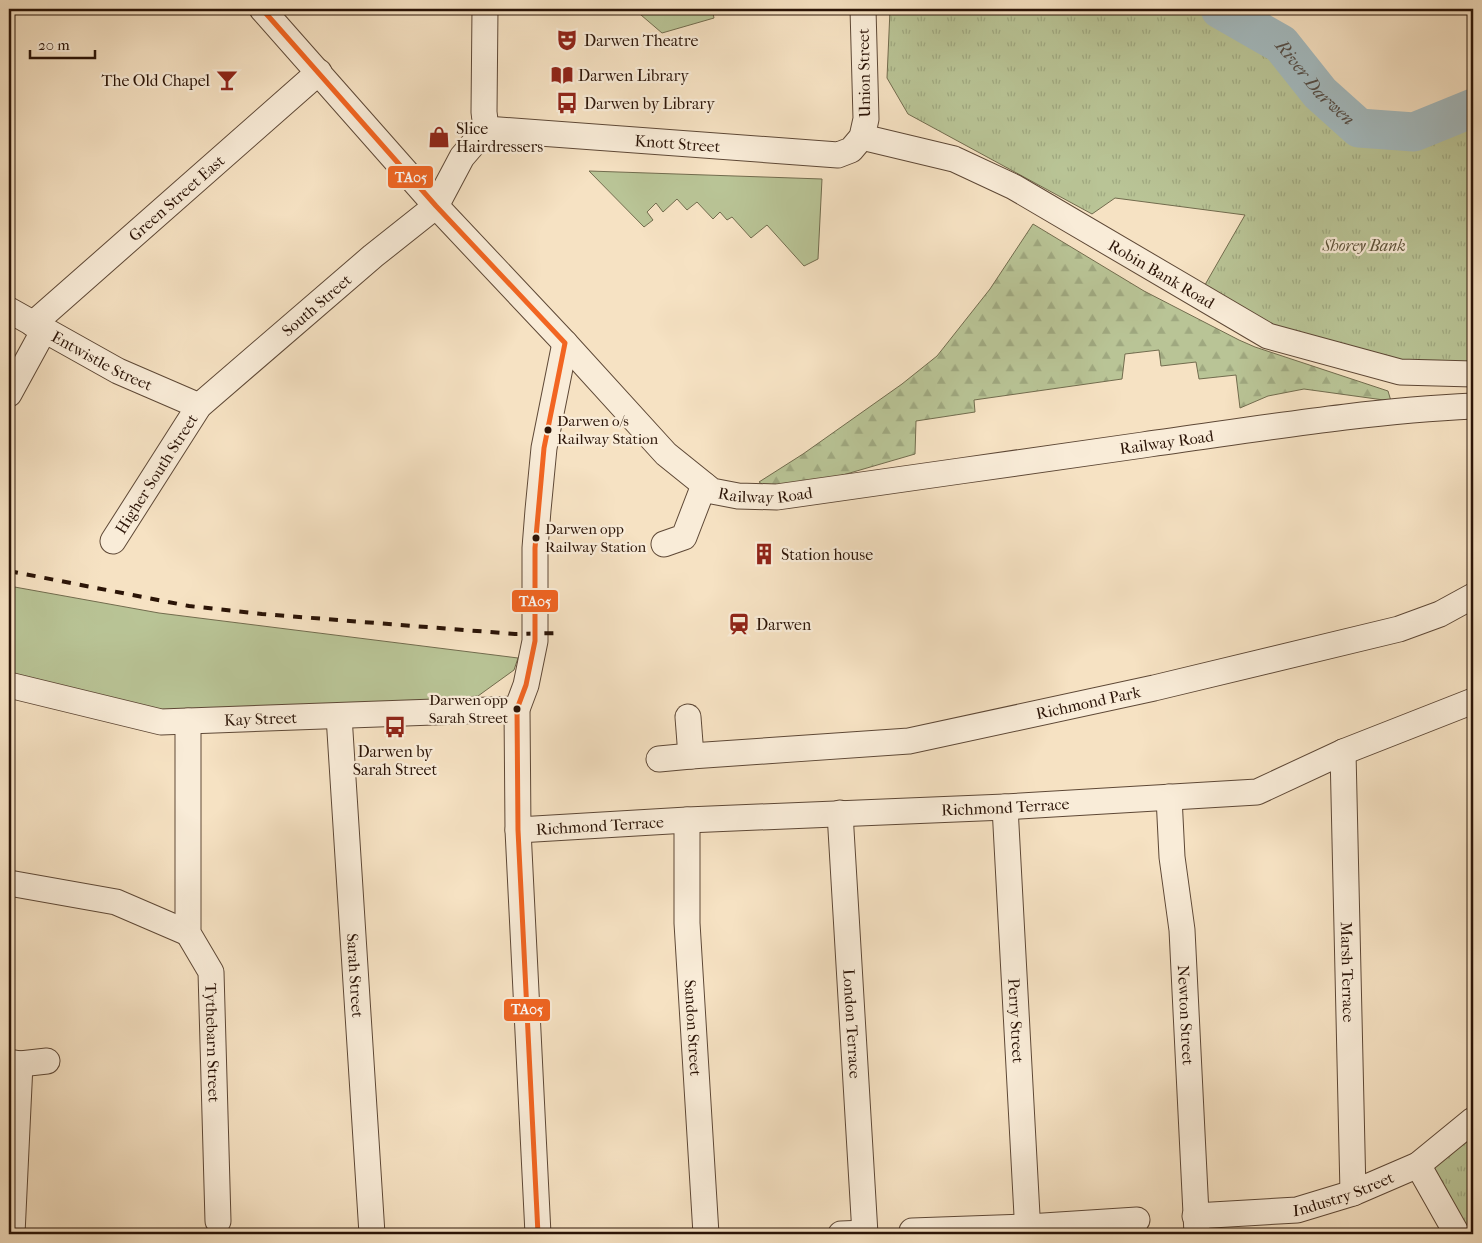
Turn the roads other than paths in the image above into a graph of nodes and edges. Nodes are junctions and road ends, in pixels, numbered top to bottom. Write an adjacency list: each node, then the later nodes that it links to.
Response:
1 (262, 9): 4 (street, Railway Road)
2 (485, 9): 5 (street)
3 (863, 9): 6 (street, Union Street)
4 (319, 72): 7 (street, Railway Road); 9 (street, Green Street East)
5 (486, 129): 6 (street, Knott Street); 7 (street)
6 (862, 137): 11 (street, Robin Bank Road)
7 (436, 206): 10 (street, Railway Road); 13 (street, South Street)
8 (9, 310): 9 (street, Entwistle Street)
9 (38, 327): 12 (street, Green Street East); 13 (street, Entwistle Street)
10 (565, 343): 15 (street, Railway Road); 21 (street)
11 (1473, 374)
12 (9, 394)
13 (199, 406): 16 (street, Higher South Street)
14 (1473, 406): 15 (street, Railway Road)
15 (704, 485): 17 (street)
16 (112, 541)
17 (664, 544)
18 (1473, 596): 26 (street, Richmond Park)
19 (9, 685): 24 (street, Kay Street)
20 (1473, 701): 25 (street, Richmond Terrace)
21 (517, 709): 22 (street, Kay Street); 32 (street)
22 (339, 716): 24 (street, Kay Street); 46 (street, Sarah Street)
23 (688, 717): 26 (street)
24 (188, 721): 34 (street)
25 (1343, 752): 28 (street, Richmond Terrace); 39 (street, Marsh Terrace)
26 (691, 756): 27 (street, Richmond Park)
27 (659, 759)
28 (1169, 797): 29 (street, Richmond Terrace); 42 (street, Newton Street)
29 (1006, 807): 30 (street, Richmond Terrace); 43 (street, Perry Street)
30 (840, 813): 31 (street, Richmond Terrace); 49 (street, London Terrace)
31 (687, 820): 32 (street, Richmond Terrace); 48 (street, Sandon Street)
32 (518, 830): 47 (street)
33 (9, 883): 34 (street)
34 (188, 933): 41 (street, Tythebarn Street)
35 (47, 1061): 36 (street)
36 (14, 1063): 45 (street)
37 (1473, 1120): 38 (street, Industry Street)
38 (1418, 1165): 39 (street, Industry Street); 50 (street)
39 (1353, 1193): 42 (street, Industry Street)
40 (1137, 1220): 43 (street)
41 (218, 1221)
42 (1196, 1225)
43 (1028, 1230): 44 (street)
44 (912, 1231)
45 (12, 1234)
46 (372, 1234)
47 (538, 1234)
48 (706, 1234)
49 (857, 1234)
50 (1457, 1234)

